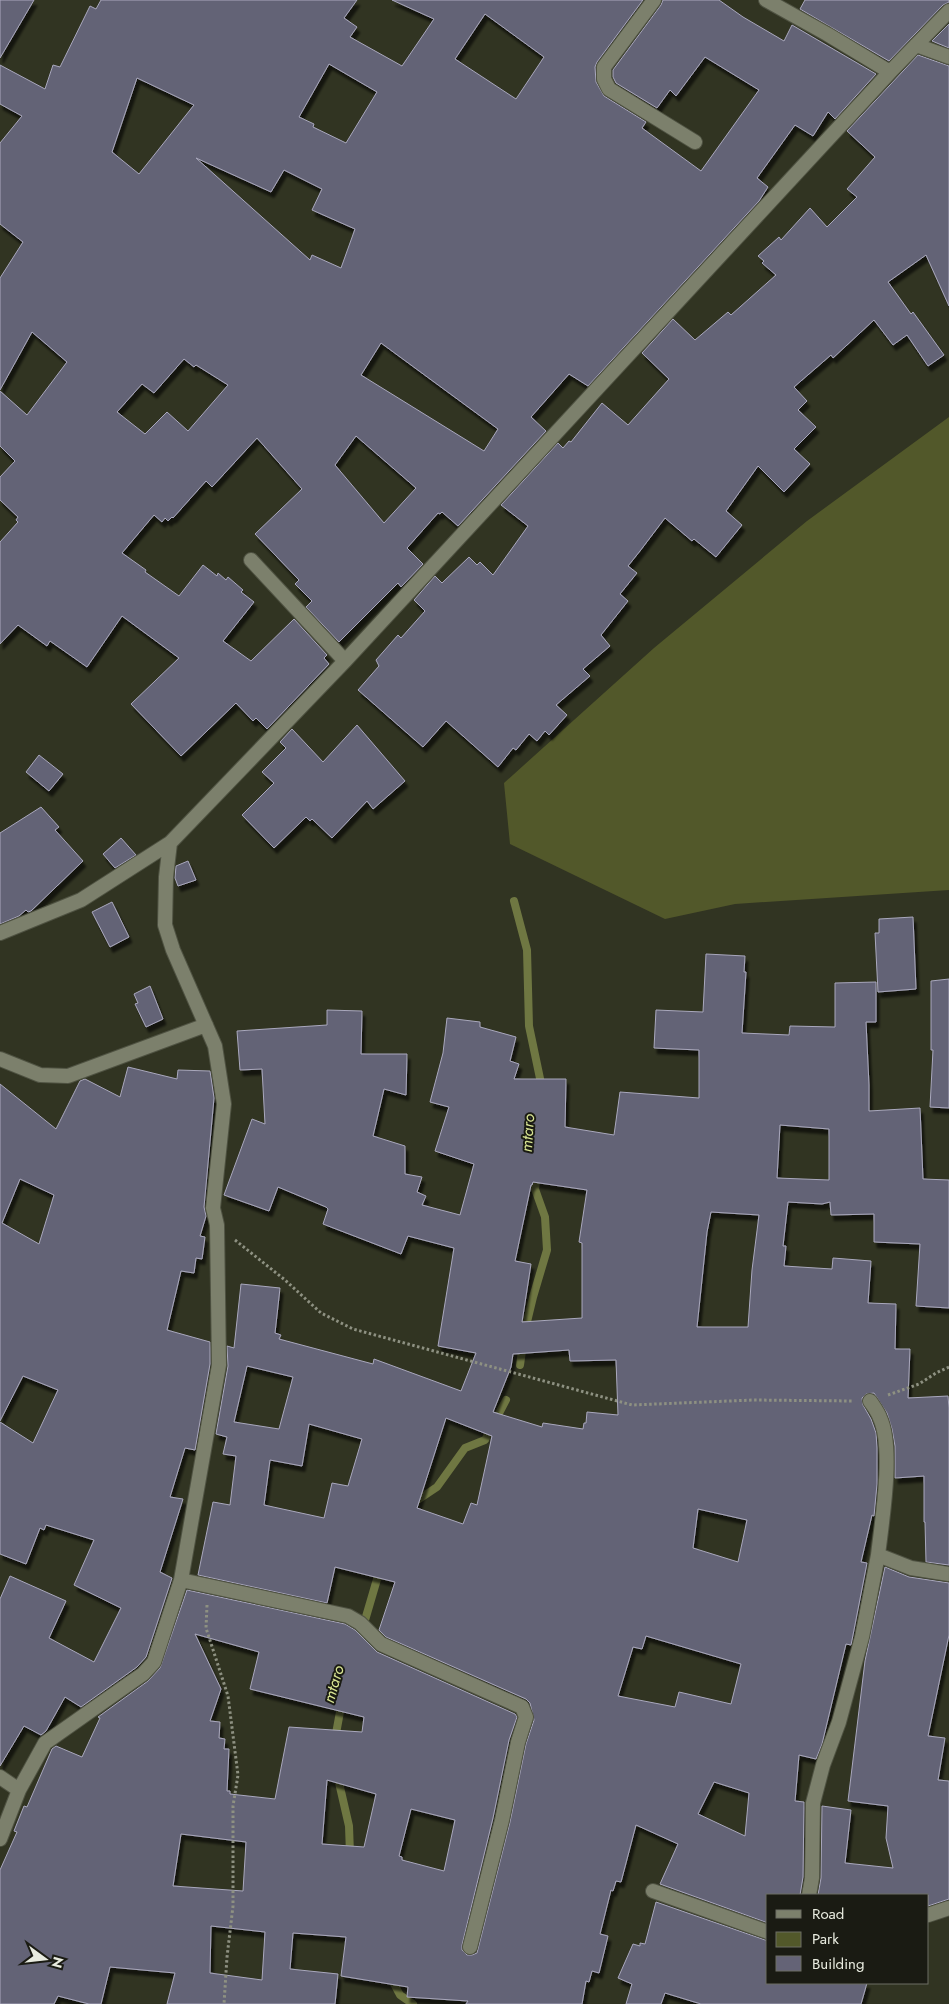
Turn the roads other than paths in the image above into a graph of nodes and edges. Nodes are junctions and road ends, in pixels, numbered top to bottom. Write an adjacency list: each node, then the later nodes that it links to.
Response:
1 (654, 0): 7 (street)
2 (766, 0): 6 (street)
3 (949, 11): 4 (street)
4 (916, 45): 5 (street); 6 (street)
5 (949, 57)
6 (890, 72): 9 (street)
7 (695, 142)
8 (251, 560): 9 (street)
9 (345, 661): 10 (street)
10 (170, 843): 11 (street); 12 (street)
11 (0, 933)
12 (206, 1025): 13 (street); 17 (street)
13 (0, 1059)
14 (870, 1401): 15 (street)
15 (878, 1555): 16 (street); 22 (street)
16 (949, 1574)
17 (180, 1580): 19 (street); 26 (street)
18 (0, 1777): 19 (street)
19 (20, 1790): 20 (street)
20 (0, 1839)
21 (653, 1891): 25 (street)
22 (809, 1894)
23 (949, 1908): 24 (street)
24 (929, 1915)
25 (766, 1931)
26 (470, 1947)

